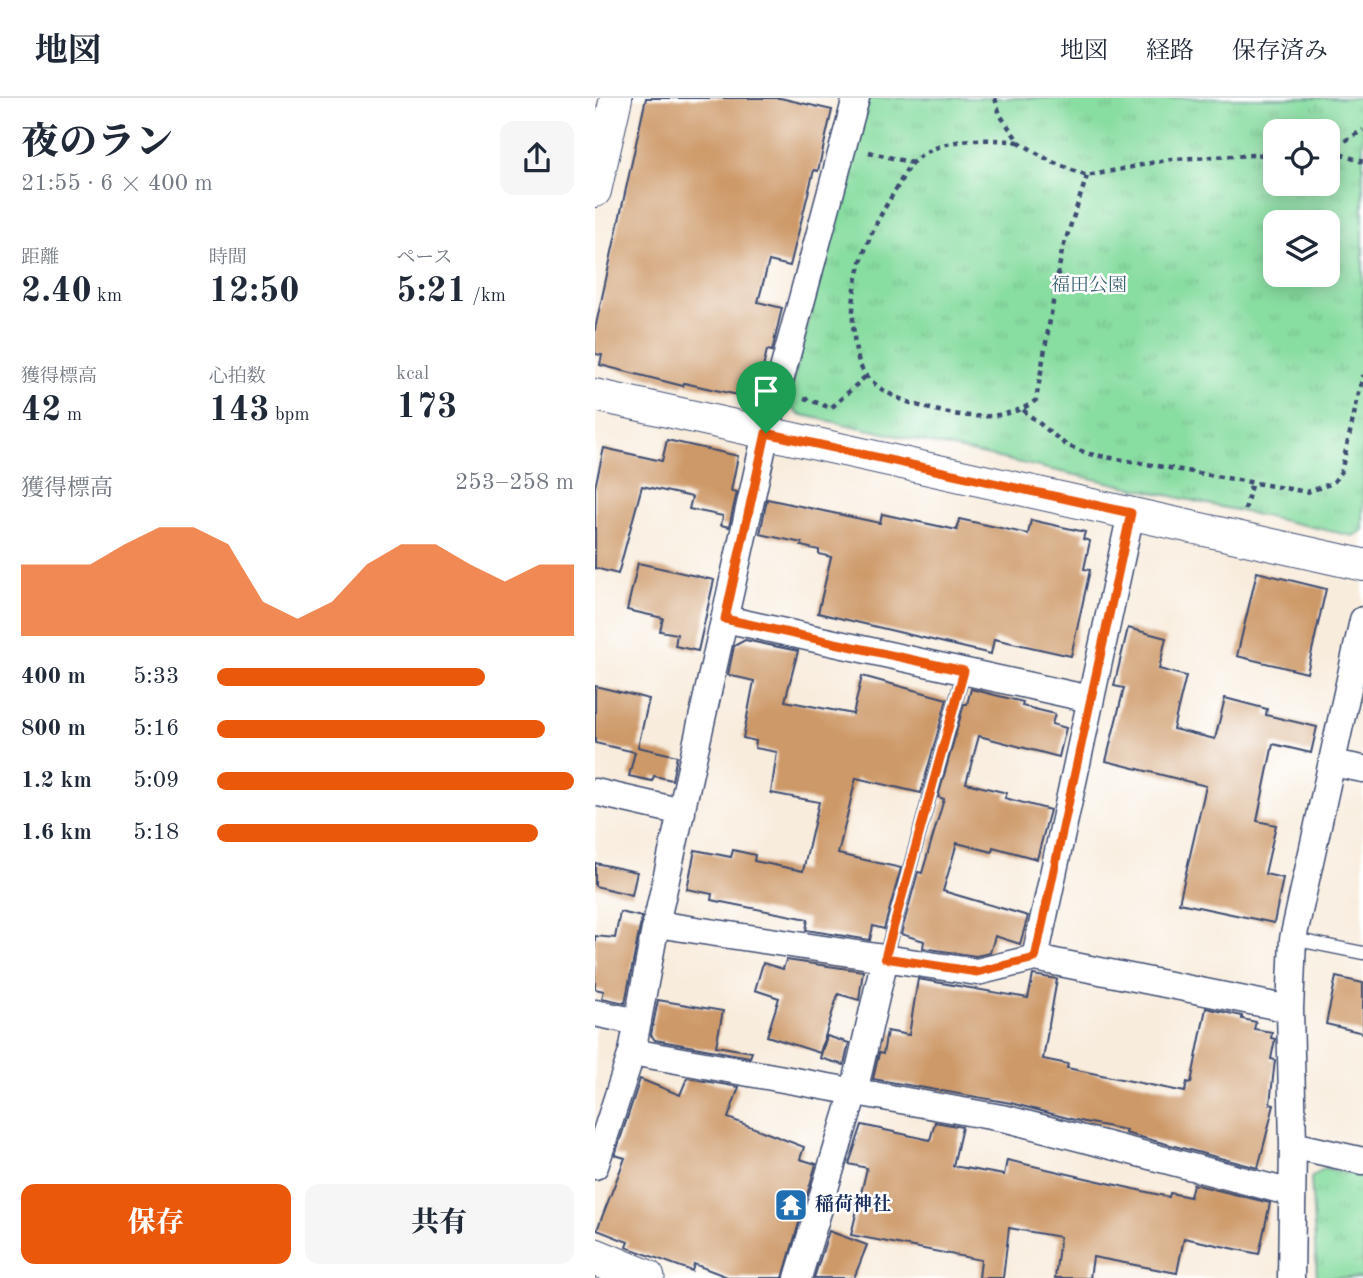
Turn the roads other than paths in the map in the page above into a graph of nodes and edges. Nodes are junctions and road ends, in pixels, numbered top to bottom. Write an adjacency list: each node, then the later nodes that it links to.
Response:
1 (616, 98): 3 (street)
2 (856, 98): 5 (street)
3 (595, 191)
4 (595, 395): 5 (street)
5 (766, 433): 6 (street); 8 (street)
6 (1131, 513): 7 (street); 11 (street)
7 (1363, 565)
8 (725, 619): 10 (street); 15 (street)
9 (1363, 620): 12 (street)
10 (964, 671): 11 (street); 19 (lane)
11 (1090, 699): 20 (street)
12 (1332, 763): 13 (street); 17 (street)
13 (1363, 769)
14 (595, 792): 15 (street)
15 (681, 812): 16 (street)
16 (656, 924): 19 (street); 23 (street)
17 (1293, 939): 18 (lane); 21 (street)
18 (1363, 953)
19 (885, 958): 20 (street); 25 (street)
20 (1035, 958): 21 (street)
21 (1290, 1009): 26 (street)
22 (595, 1013): 23 (street)
23 (638, 1023): 24 (street)
24 (632, 1052): 25 (street); 28 (street)
25 (854, 1092): 29 (street); 32 (street)
26 (1293, 1145): 27 (street); 29 (street)
27 (1363, 1161)
28 (595, 1167)
29 (1292, 1193): 33 (street)
30 (595, 1257): 31 (main road)
31 (646, 1278)
32 (798, 1278)
33 (1291, 1278)

